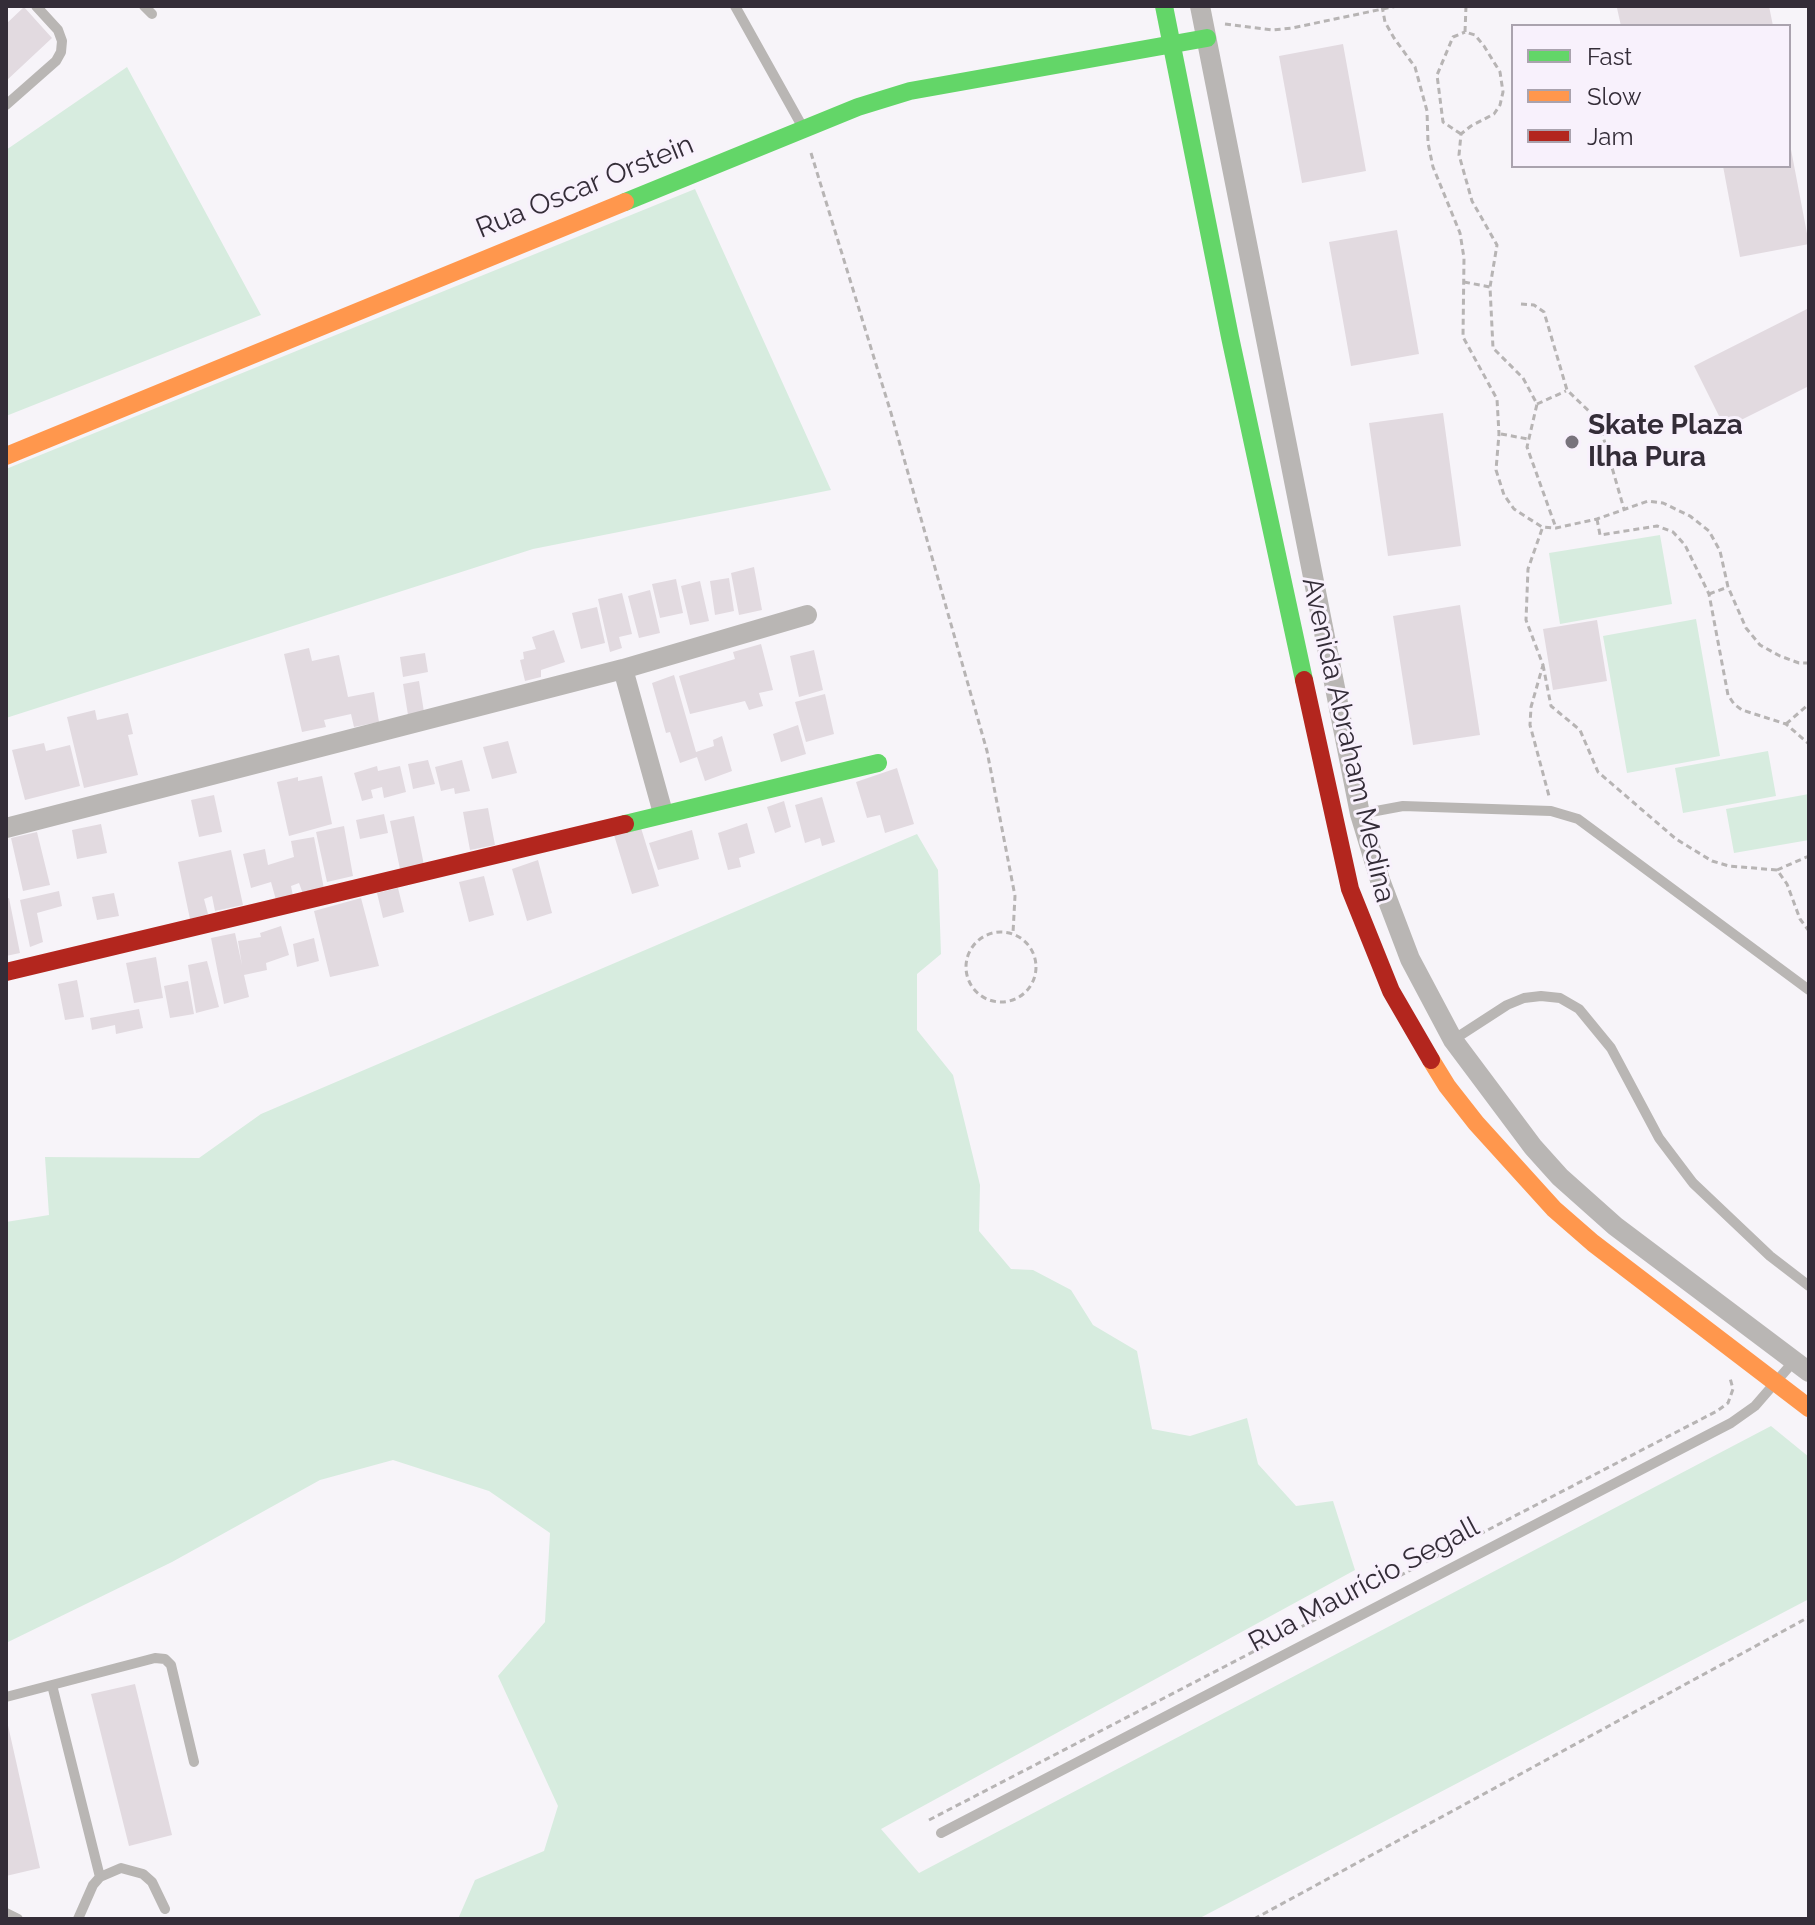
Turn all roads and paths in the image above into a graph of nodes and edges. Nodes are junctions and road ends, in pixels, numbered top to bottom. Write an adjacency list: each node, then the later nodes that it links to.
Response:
1 (36, 6): 12 (lane)
2 (735, 6): 13 (lane)
3 (1164, 6): 11 (street, Avenida Abraham Medina)
4 (1200, 6): 10 (street, Avenida Abraham Medina)
5 (1397, 6): 7 (path)
6 (1466, 6): 9 (path)
7 (1382, 7): 8 (path); 15 (path)
8 (1223, 15)
9 (1465, 32): 14 (path); 14 (path)
10 (1207, 38): 11 (street, Rua Oscar Orstein); 30 (street, Avenida Abraham Medina)
11 (1172, 44): 13 (street, Rua Oscar Orstein); 31 (street, Avenida Abraham Medina)
12 (6, 105)
13 (803, 128): 22 (street, Rua Oscar Orstein); 48 (path)
14 (1461, 134): 16 (path)
15 (1464, 282): 16 (path); 20 (path)
16 (1490, 287): 19 (path)
17 (1521, 304): 18 (path)
18 (1567, 390): 19 (path); 23 (path)
19 (1537, 404): 21 (path)
20 (1499, 434): 21 (path); 25 (path)
21 (1528, 439): 26 (path)
22 (6, 456)
23 (1624, 509): 24 (path); 27 (path)
24 (1597, 519): 26 (path); 28 (path)
25 (1542, 527): 26 (path); 33 (path)
26 (1556, 528)
27 (1728, 587): 28 (path); 32 (path)
28 (1709, 594): 38 (path)
29 (807, 615): 35 (street)
30 (1323, 623): 31 (street); 34 (street, Avenida Abraham Medina)
31 (1292, 628): 36 (street, Avenida Abraham Medina)
32 (1809, 663)
33 (1543, 665): 41 (path); 46 (path)
34 (1331, 666): 36 (street); 43 (street, Avenida Abraham Medina)
35 (623, 669): 42 (street); 44 (street)
36 (1301, 669): 53 (street, Avenida Abraham Medina)
37 (1809, 704): 38 (path)
38 (1786, 724): 39 (path)
39 (1809, 744)
40 (878, 763): 42 (street)
41 (1551, 811): 43 (lane); 50 (lane)
42 (663, 813): 49 (street)
43 (1360, 814): 51 (street, Avenida Abraham Medina)
44 (6, 828)
45 (1809, 856): 46 (path)
46 (1777, 870): 47 (path)
47 (1809, 931)
48 (1013, 933): 48 (path)
49 (6, 972)
50 (1809, 990)
51 (1453, 1040): 52 (lane); 54 (street, Avenida Abraham Medina)
52 (1809, 1286)
53 (1742, 1357): 55 (street, Avenida Abraham Medina); 61 (path)
54 (1802, 1366): 55 (lane, Rua Maurício Segall)
55 (1777, 1383): 56 (street, Avenida Abraham Medina); 62 (lane, Rua Maurício Segall)
56 (1809, 1408)
57 (1809, 1617): 68 (path)
58 (52, 1685): 59 (lane); 60 (lane); 63 (lane)
59 (6, 1697)
60 (194, 1762)
61 (929, 1820)
62 (941, 1833)
63 (100, 1877): 64 (lane); 67 (lane)
64 (165, 1909)
65 (6, 1913): 66 (lane)
66 (18, 1919)
67 (78, 1919)
68 (1254, 1919)

